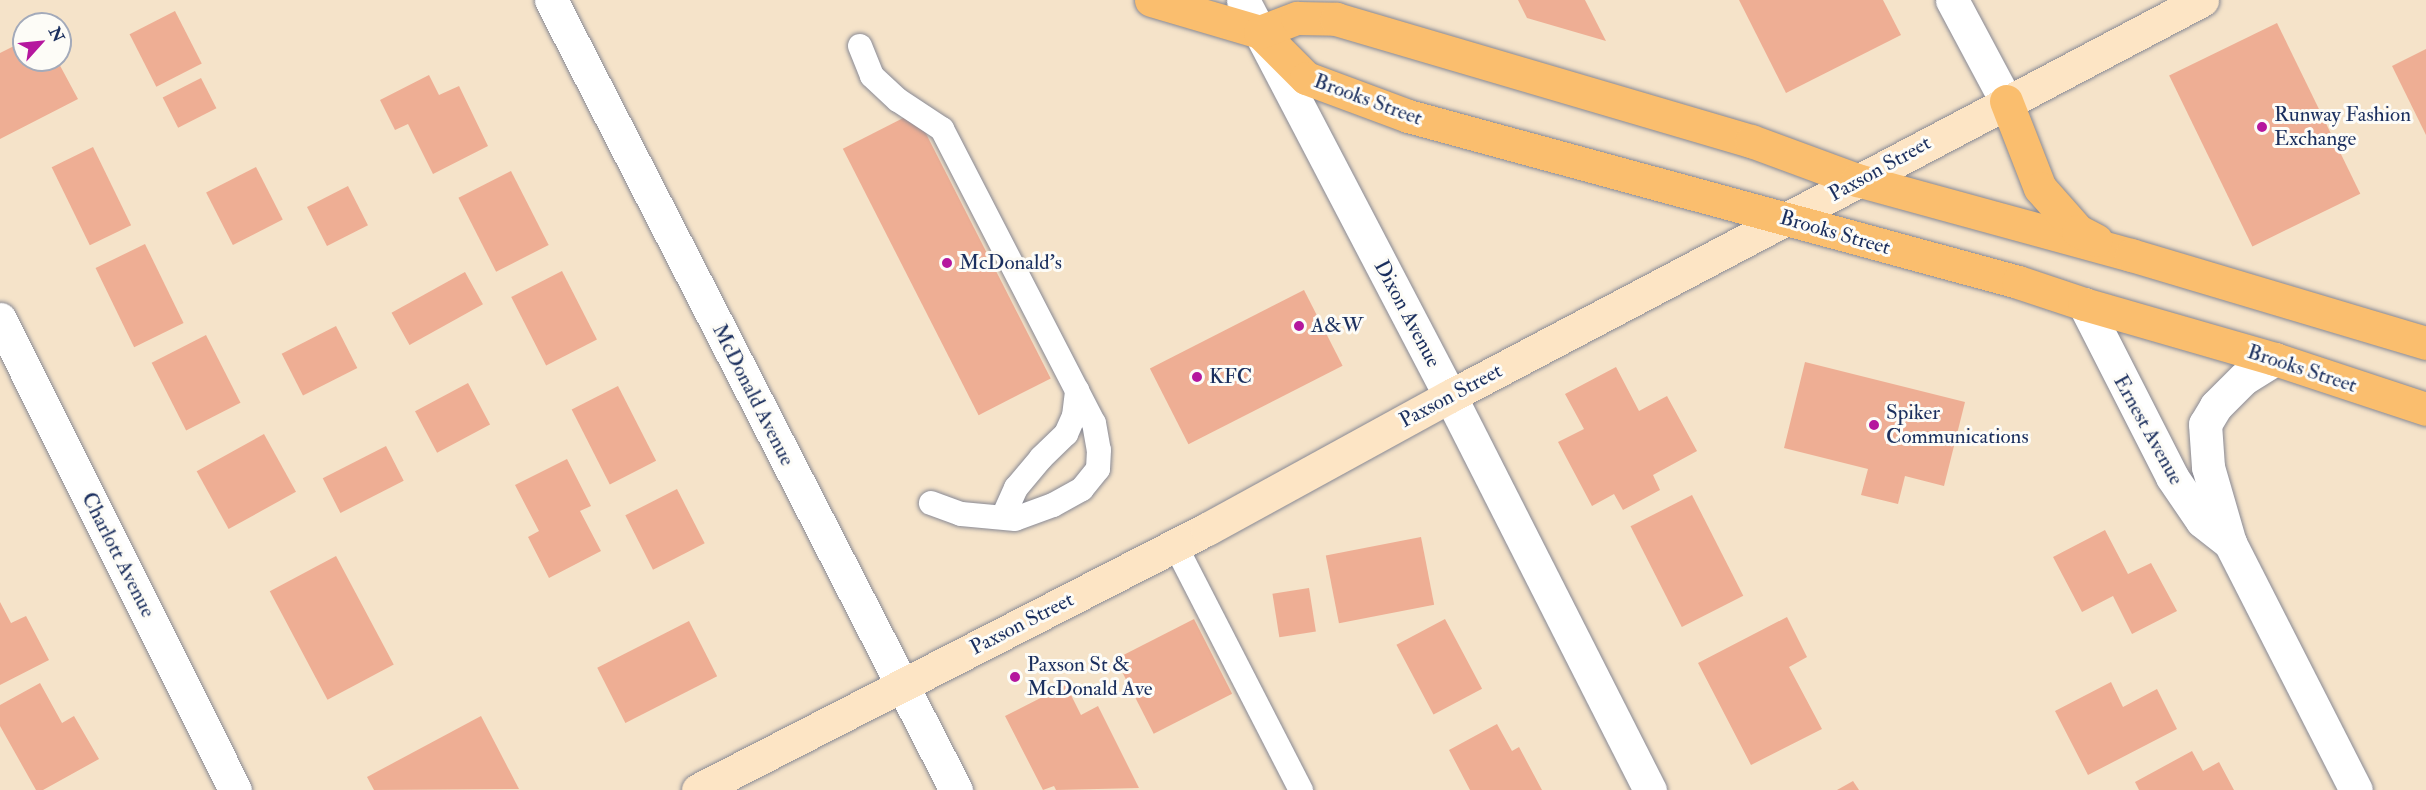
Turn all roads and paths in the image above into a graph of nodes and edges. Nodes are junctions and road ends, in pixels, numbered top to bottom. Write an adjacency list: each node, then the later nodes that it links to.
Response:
1 (551, 0): 23 (street, McDonald Avenue)
2 (1151, 0): 6 (highway, Brooks Street)
3 (1243, 0): 6 (street, Dixon Avenue)
4 (1952, 0): 8 (street)
5 (2202, 0): 8 (street, Paxson Street)
6 (1260, 32): 9 (highway); 10 (highway, Brooks Street); 17 (street, Dixon Avenue)
7 (860, 46): 16 (lane)
8 (2006, 101): 9 (street, Paxson Street); 11 (highway)
9 (1857, 180): 10 (street, Paxson Street); 11 (highway)
10 (1789, 219): 12 (highway, Brooks Street); 17 (street, Paxson Street)
11 (2131, 255): 14 (highway)
12 (2084, 304): 15 (highway, Brooks Street); 21 (street, Ernest Avenue)
13 (0, 319): 24 (street, Charlott Avenue)
14 (2426, 343)
15 (2275, 359): 18 (highway, Brooks Street); 21 (street, Ernest Avenue)
16 (1077, 390): 20 (lane); 20 (lane)
17 (1450, 396): 22 (street, Paxson Street); 28 (street, Dixon Avenue)
18 (2426, 409)
19 (931, 503): 20 (lane)
20 (1003, 518)
21 (2230, 543): 29 (street, Ernest Avenue)
22 (1175, 545): 23 (street, Paxson Street); 27 (lane)
23 (903, 685): 25 (street, Paxson Street); 26 (street, McDonald Avenue)
24 (235, 790)
25 (698, 790)
26 (956, 790)
27 (1301, 790)
28 (1650, 790)
29 (2356, 790)

